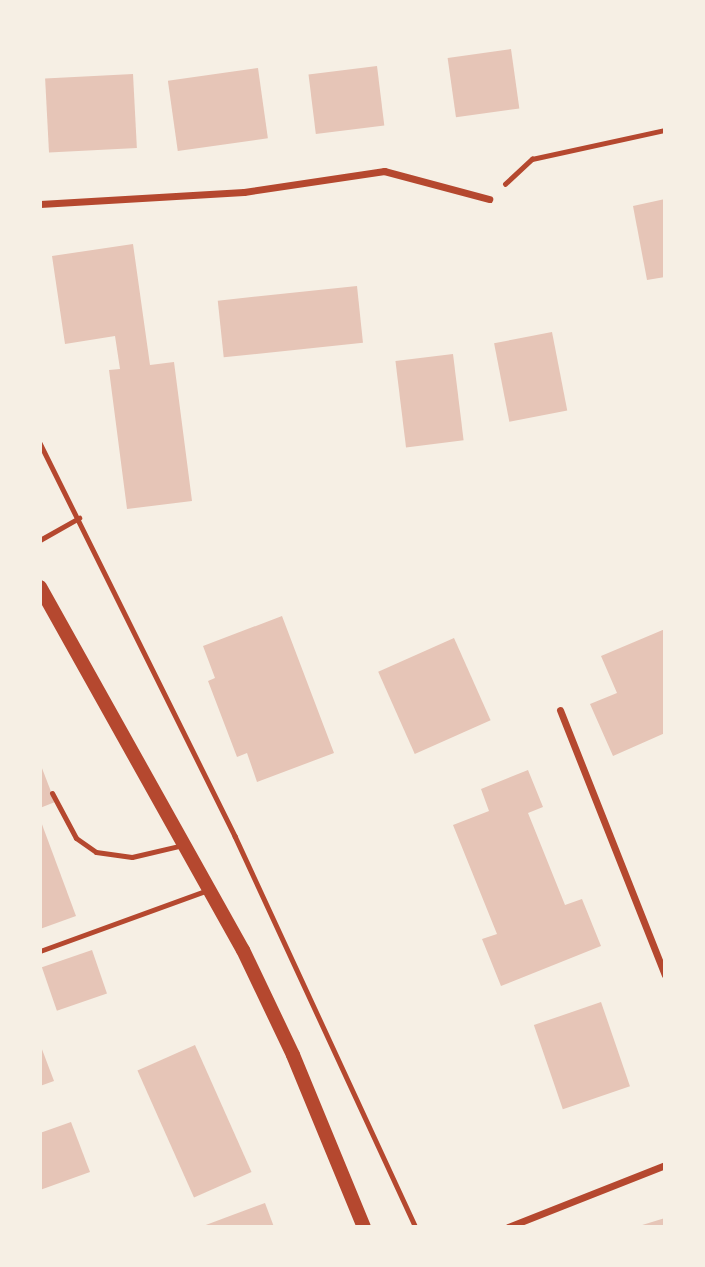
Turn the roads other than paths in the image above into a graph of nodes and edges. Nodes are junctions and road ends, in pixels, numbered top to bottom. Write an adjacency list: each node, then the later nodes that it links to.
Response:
1 (489, 199): 2 (street)
2 (40, 204)
3 (40, 587): 4 (main road)
4 (46, 612): 7 (main road)
5 (560, 710): 10 (street)
6 (52, 793): 7 (lane)
7 (186, 845): 8 (main road)
8 (211, 889): 9 (lane); 12 (main road)
9 (40, 951)
10 (665, 975)
11 (665, 1165): 13 (street)
12 (364, 1227)
13 (508, 1227)

